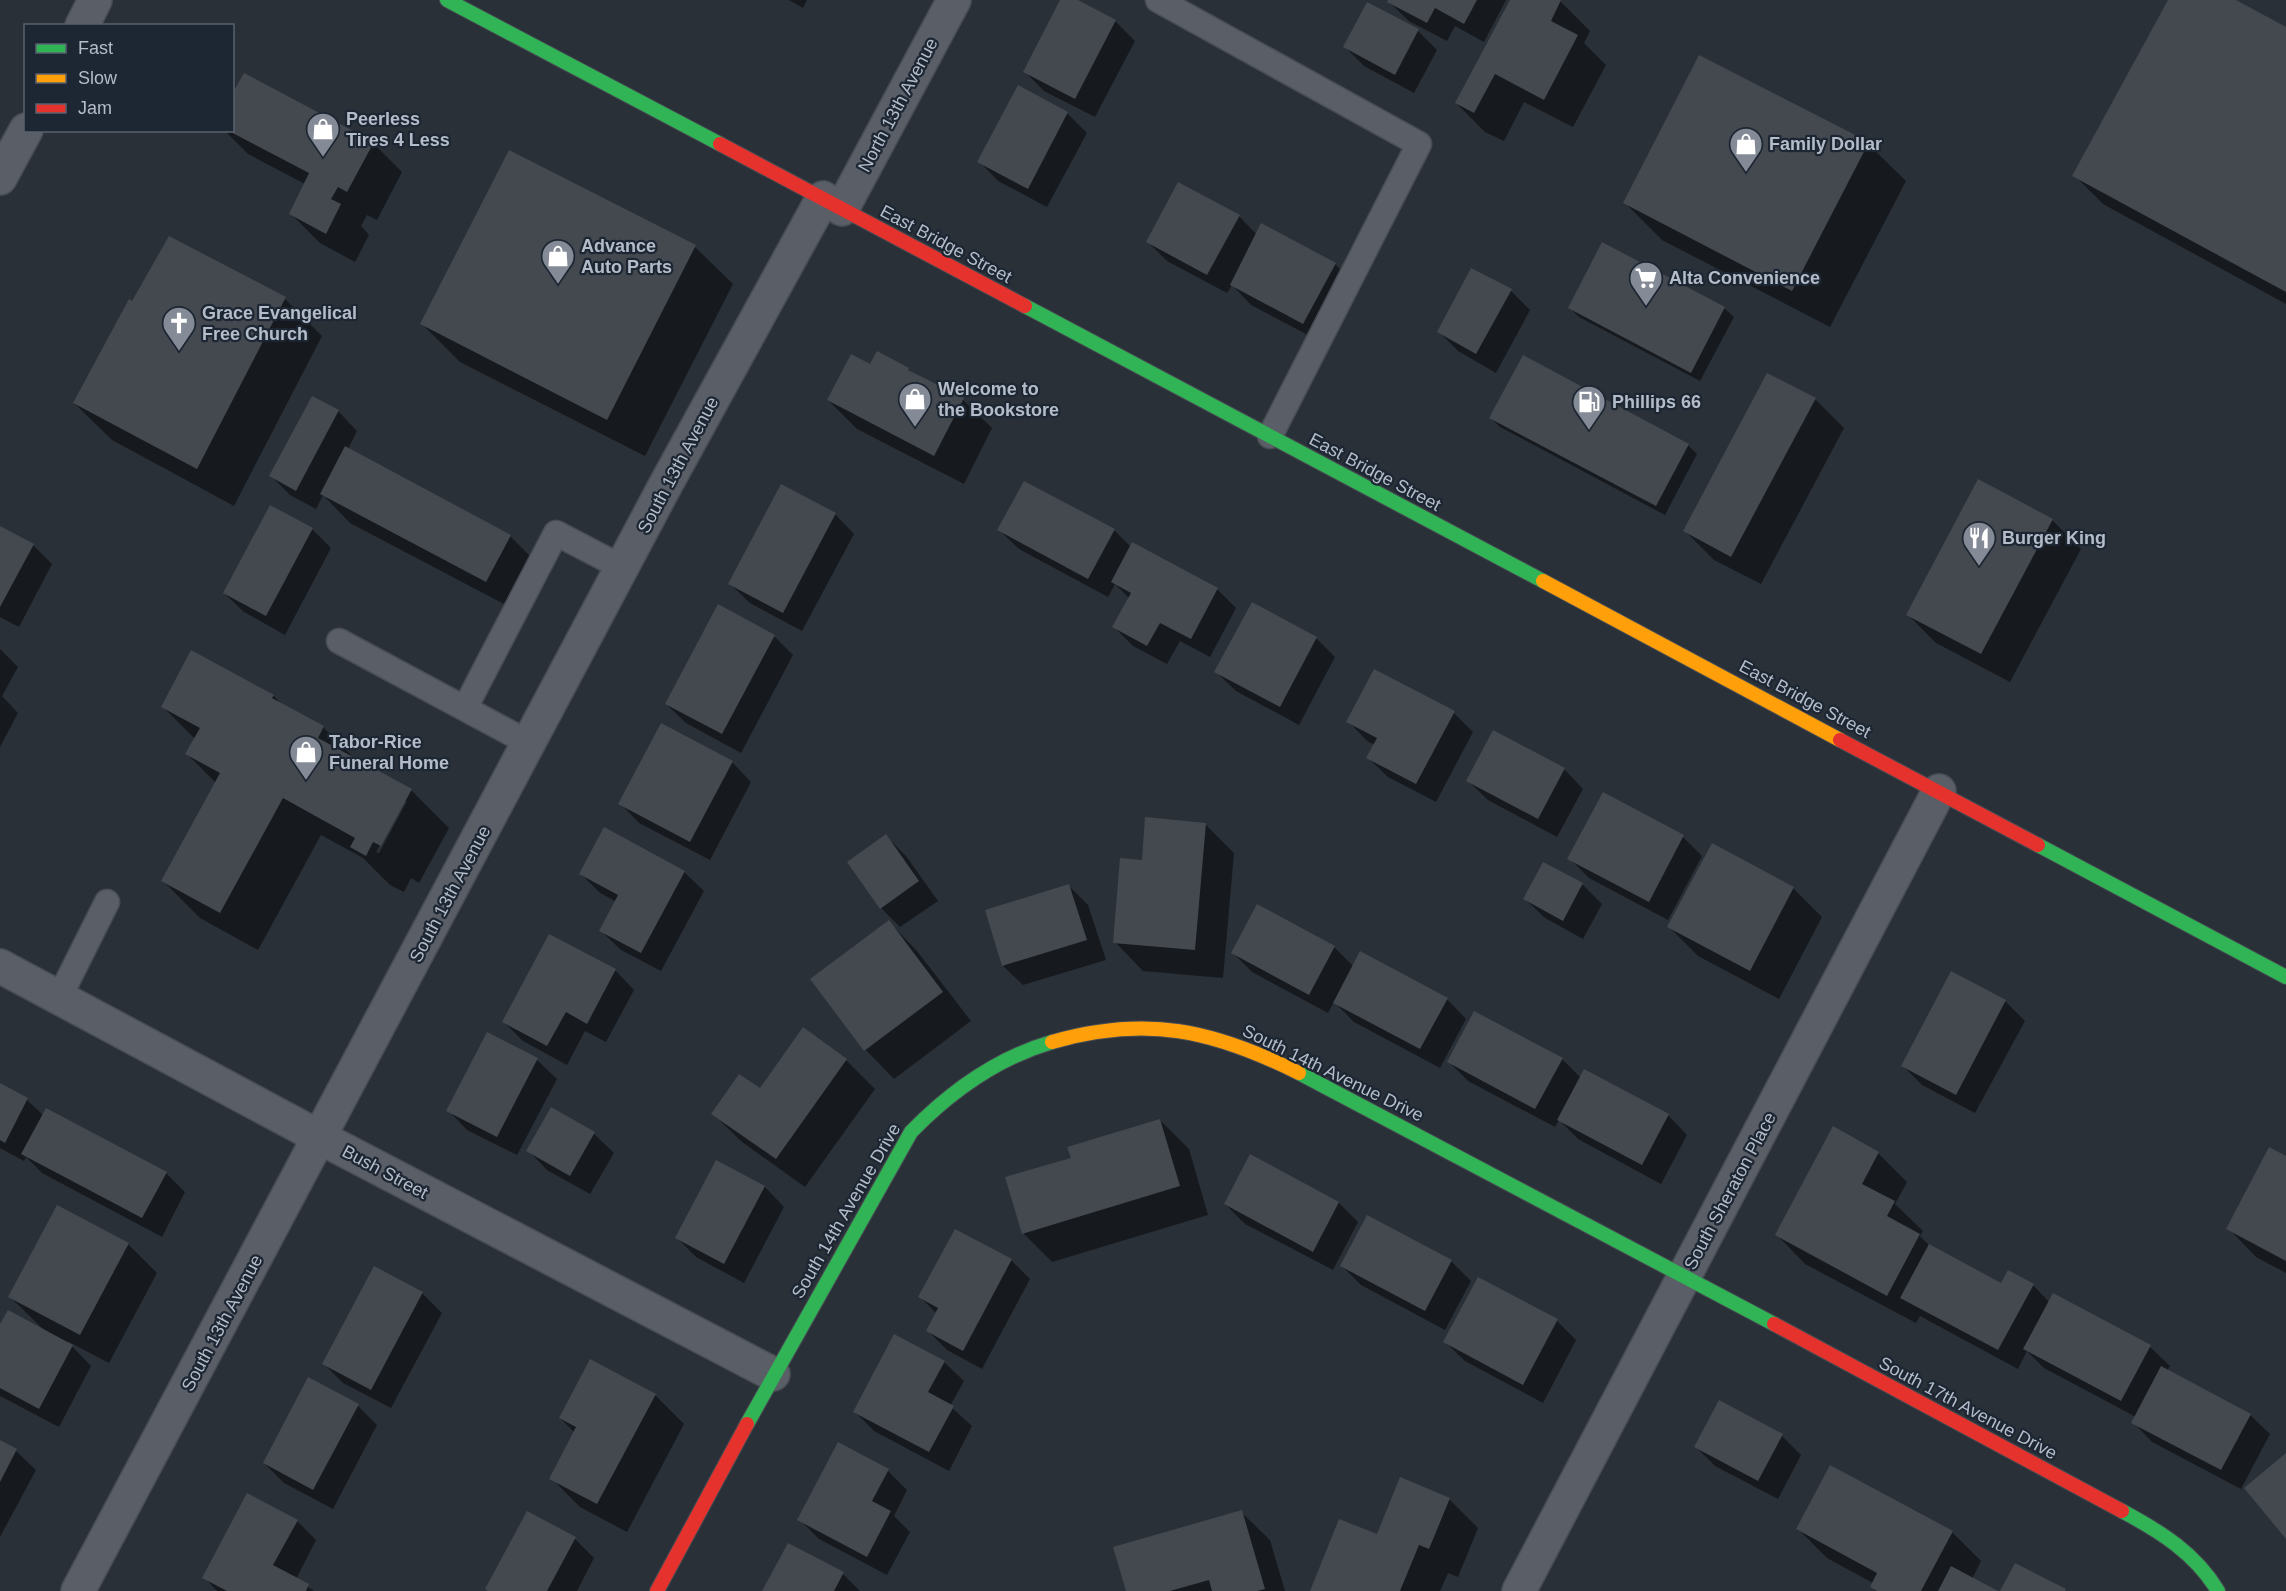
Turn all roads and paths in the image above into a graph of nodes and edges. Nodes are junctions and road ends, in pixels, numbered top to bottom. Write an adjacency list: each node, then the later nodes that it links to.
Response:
1 (95, 0): 5 (street)
2 (447, 0): 6 (main road, East Bridge Street)
3 (954, 0): 6 (street, North 13th Avenue)
4 (1158, 0): 7 (lane)
5 (83, 24)
6 (833, 204): 7 (main road, East Bridge Street); 8 (street, South 13th Avenue)
7 (1270, 436): 12 (main road, East Bridge Street)
8 (623, 568): 10 (lane); 11 (street, South 13th Avenue)
9 (339, 641): 10 (lane)
10 (465, 708): 11 (lane)
11 (529, 743): 17 (street, South 13th Avenue)
12 (1939, 791): 15 (main road, East Bridge Street); 18 (street, South Sheraton Place)
13 (106, 902): 16 (lane)
14 (0, 966): 16 (street, Bush Street)
15 (2286, 977)
16 (59, 998): 17 (street, Bush Street)
17 (321, 1138): 19 (street, Bush Street); 20 (street, South 13th Avenue)
18 (1685, 1276): 19 (main road, South 14th Avenue Drive); 22 (street, South Sheraton Place); 23 (main road, South 17th Avenue Drive)
19 (773, 1374): 21 (main road, South 14th Avenue Drive)
20 (78, 1591)
21 (657, 1591)
22 (1519, 1591)
23 (2218, 1591)

